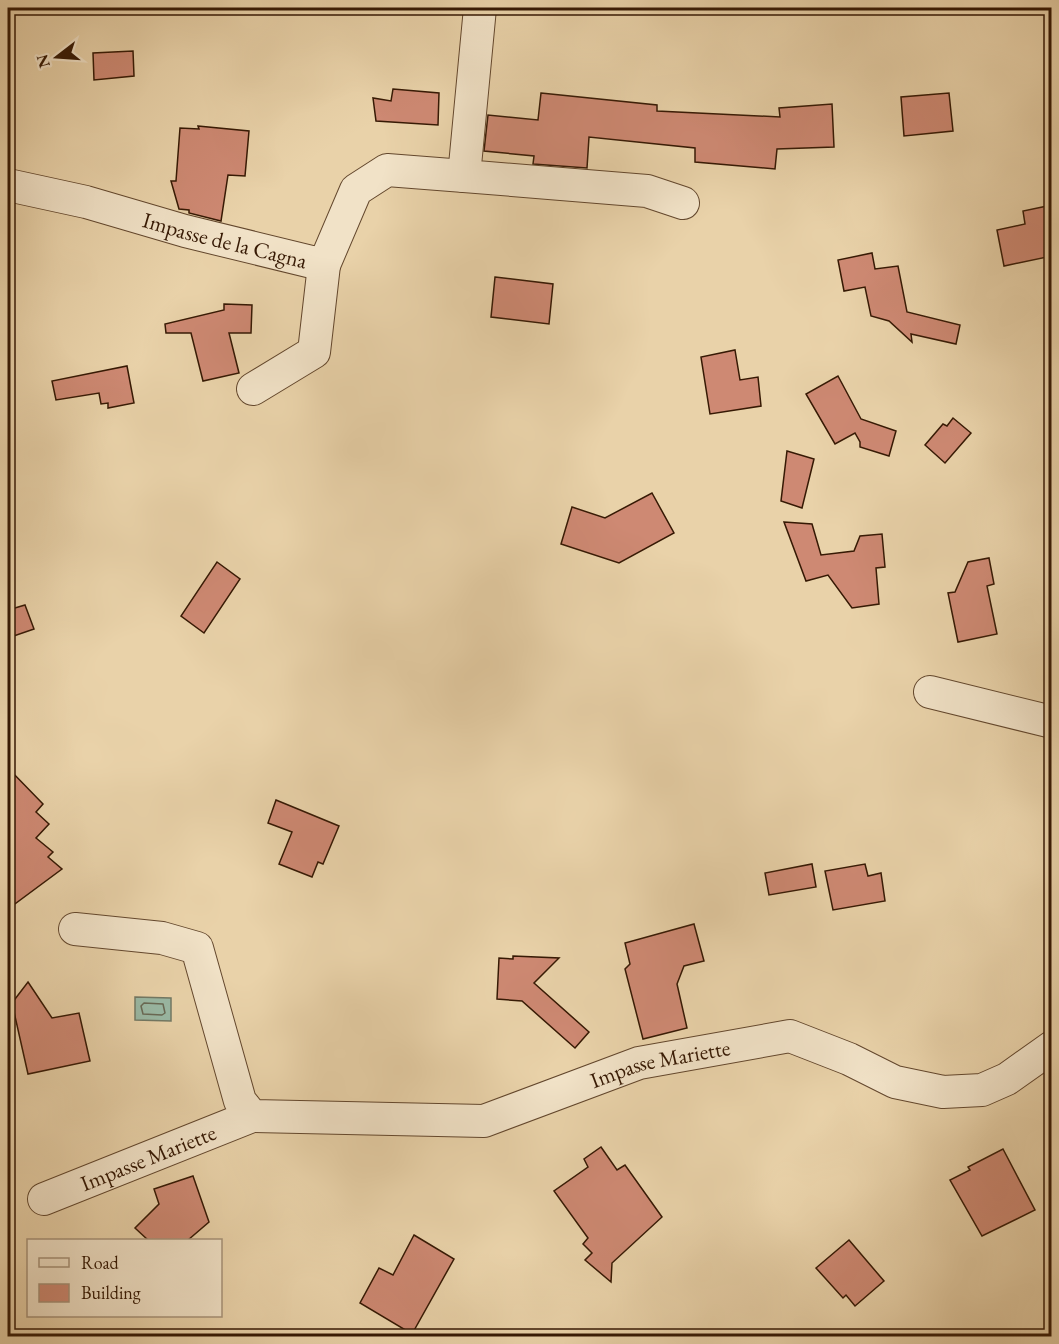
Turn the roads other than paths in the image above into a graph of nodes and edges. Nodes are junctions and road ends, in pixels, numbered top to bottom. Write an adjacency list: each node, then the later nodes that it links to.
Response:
1 (480, 8): 2 (street)
2 (464, 176): 4 (street, Impasse de la Cagna); 5 (street, Impasse de la Cagna)
3 (8, 185): 5 (street, Impasse de la Cagna)
4 (683, 202)
5 (324, 265): 6 (street)
6 (253, 389)
7 (930, 692): 8 (street)
8 (1052, 722)
9 (75, 929): 11 (street)
10 (1052, 1047): 11 (street, Impasse Mariette)
11 (252, 1116): 12 (street, Impasse Mariette)
12 (44, 1200)

